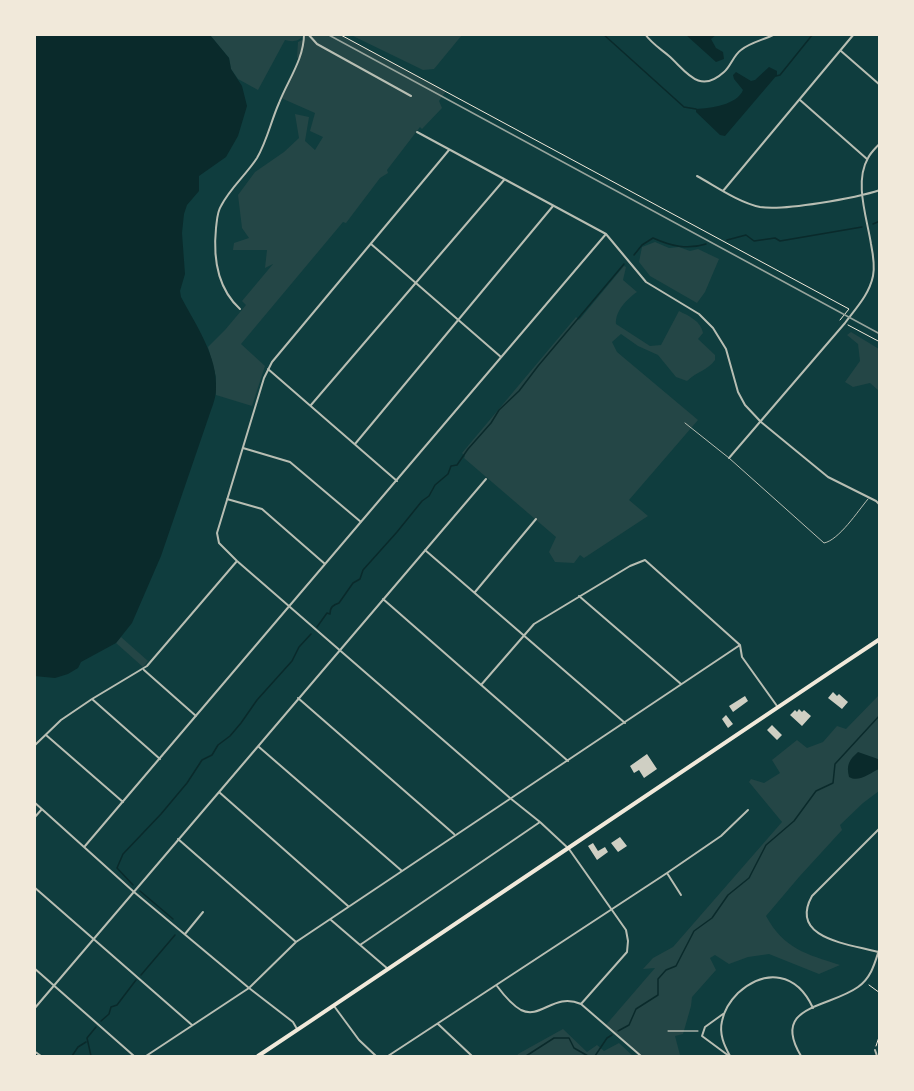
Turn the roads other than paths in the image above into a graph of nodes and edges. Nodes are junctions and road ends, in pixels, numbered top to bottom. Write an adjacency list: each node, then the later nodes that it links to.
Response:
1 (306, 34): 7 (street); 24 (street)
2 (645, 34): 3 (street)
3 (776, 34)
4 (854, 34): 5 (street)
5 (840, 51): 6 (street); 8 (street)
6 (879, 85)
7 (411, 96)
8 (800, 100): 12 (street); 15 (street)
9 (417, 132): 11 (street)
10 (879, 143): 12 (street)
11 (449, 150): 14 (street); 20 (street)
12 (867, 159): 17 (street)
13 (698, 176): 15 (street)
14 (504, 179): 18 (street); 23 (street)
15 (723, 190): 17 (street)
16 (879, 190): 17 (street)
17 (863, 195): 21 (street)
18 (553, 206): 19 (street); 25 (street)
19 (606, 234): 26 (street); 29 (street)
20 (371, 244): 23 (street); 27 (street)
21 (874, 273): 22 (street); 29 (street)
22 (879, 273)
23 (415, 284): 25 (street); 28 (street)
24 (240, 309)
25 (458, 321): 26 (street); 31 (street)
26 (501, 357): 35 (street)
27 (268, 369): 28 (street); 32 (street)
28 (311, 405): 31 (street)
29 (761, 422): 33 (street); 36 (street)
30 (685, 423): 33 (lane)
31 (355, 444): 35 (street)
32 (243, 448): 37 (street); 40 (street)
33 (729, 458): 36 (lane)
34 (486, 479): 41 (street)
35 (397, 481): 40 (street)
36 (869, 498): 38 (street)
37 (227, 499): 42 (street); 43 (street)
38 (879, 505)
39 (536, 519): 44 (street)
40 (361, 522): 43 (street)
41 (425, 550): 44 (street); 46 (street)
42 (237, 561): 47 (street); 52 (street)
43 (326, 564): 47 (street)
44 (475, 592): 48 (street)
45 (579, 596): 48 (street); 50 (street); 53 (street)
46 (382, 598): 51 (street); 54 (street)
47 (290, 607): 51 (street); 58 (street)
48 (524, 635): 54 (street); 59 (street)
49 (879, 639): 57 (main road)
50 (741, 645): 53 (street); 57 (street)
51 (340, 650): 55 (street); 66 (street)
52 (143, 670): 56 (street); 58 (street)
53 (681, 684): 59 (street)
54 (482, 685): 64 (street)
55 (298, 698): 62 (street); 74 (street)
56 (92, 699): 60 (street); 63 (street)
57 (777, 706): 77 (main road)
58 (196, 716): 63 (street)
59 (625, 723): 64 (street)
60 (46, 735): 61 (street); 68 (street)
61 (34, 746)
62 (258, 746): 65 (street); 78 (street)
63 (160, 759): 68 (street)
64 (568, 760): 66 (street)
65 (219, 792): 75 (street); 83 (street)
66 (510, 798): 72 (street); 74 (street)
67 (34, 802): 69 (street)
68 (123, 802): 76 (street)
69 (42, 809): 71 (street); 76 (street)
70 (748, 810): 79 (street)
71 (34, 818)
72 (540, 822): 77 (street); 90 (street)
73 (879, 828): 92 (street)
74 (454, 834): 78 (street)
75 (178, 839): 81 (street); 89 (street)
76 (85, 846): 81 (street)
77 (569, 849): 84 (street); 94 (main road)
78 (402, 871): 83 (street)
79 (667, 873): 82 (street); 84 (street)
80 (34, 887): 88 (street)
81 (134, 892): 87 (street); 88 (street)
82 (681, 895)
83 (348, 906): 86 (street)
84 (613, 909): 96 (street); 98 (street)
85 (203, 912): 87 (street)
86 (331, 919): 89 (street); 90 (street)
87 (185, 934): 97 (street)
88 (94, 938): 95 (street); 104 (street)
89 (296, 942): 97 (street)
90 (360, 945): 94 (street)
91 (879, 947): 92 (street)
92 (878, 952): 100 (street)
93 (34, 968): 95 (street)
94 (388, 969): 99 (main road)
95 (54, 985): 101 (street); 110 (street)
96 (496, 986): 98 (street); 103 (street)
97 (249, 988): 104 (street); 105 (street)
98 (581, 1004): 116 (street)
99 (333, 1006): 105 (main road); 113 (street)
100 (813, 1008): 102 (street); 118 (street)
101 (34, 1009)
102 (725, 1013): 117 (street); 117 (street)
103 (438, 1024): 114 (street); 115 (street)
104 (192, 1025): 111 (street)
105 (297, 1029): 108 (main road)
106 (875, 1050): 119 (street)
107 (34, 1051): 109 (street)
108 (266, 1054): 112 (main road)
109 (41, 1056)
110 (134, 1056)
111 (146, 1056)
112 (258, 1056)
113 (376, 1056)
114 (388, 1056)
115 (472, 1056)
116 (641, 1056)
117 (730, 1056)
118 (801, 1056)
119 (877, 1056)

